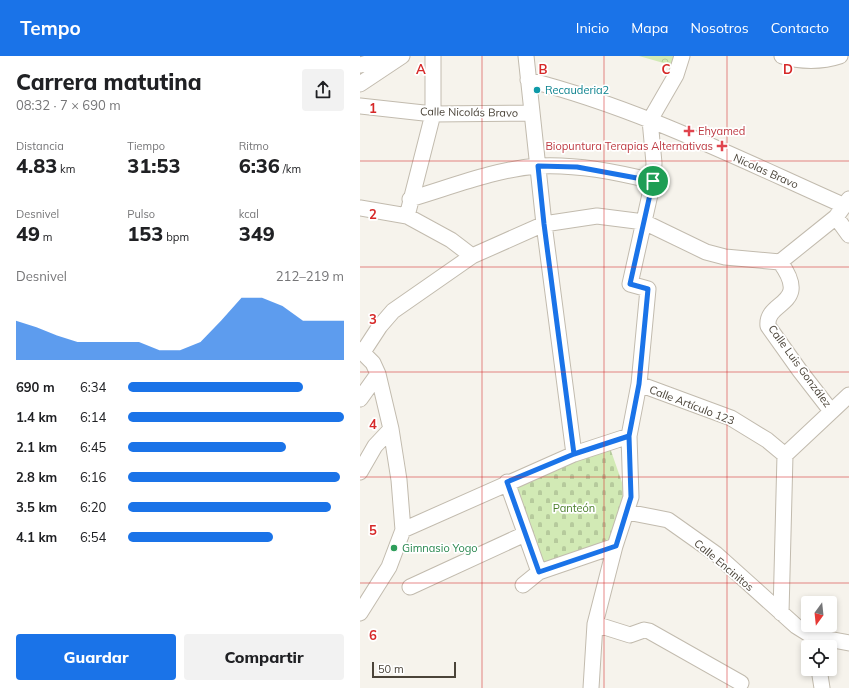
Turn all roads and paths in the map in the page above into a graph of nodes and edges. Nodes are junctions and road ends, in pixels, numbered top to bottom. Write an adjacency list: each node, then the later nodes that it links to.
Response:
1 (391, 56): 8 (street)
2 (402, 56): 10 (street)
3 (433, 56): 13 (street)
4 (526, 56): 9 (street)
5 (682, 56): 14 (street)
6 (782, 56): 7 (street)
7 (840, 56)
8 (360, 65)
9 (528, 80): 12 (street); 14 (street, Nicolas Bravo)
10 (360, 84)
11 (360, 106): 13 (street, Calle Nicolás Bravo)
12 (531, 113): 13 (street, Calle Nicolás Bravo); 15 (street)
13 (433, 114): 17 (street)
14 (650, 120): 16 (street); 18 (street, Nicolas Bravo)
15 (538, 166): 16 (street); 17 (street); 22 (street)
16 (653, 181): 21 (street)
17 (410, 199): 20 (street)
18 (843, 207): 23 (street); 25 (street)
19 (360, 209): 20 (street)
20 (407, 216): 24 (street)
21 (644, 222): 22 (street); 25 (street); 28 (street)
22 (544, 224): 24 (street); 34 (street)
23 (849, 235)
24 (472, 256): 26 (street)
25 (780, 262): 31 (street, Calle Luis González)
26 (361, 352): 27 (street)
27 (378, 374): 30 (street); 32 (street)
28 (639, 384): 33 (street); 35 (street, Calle Artículo 123)
29 (849, 395): 31 (street)
30 (360, 399)
31 (831, 411): 35 (street)
32 (391, 429): 36 (street); 39 (street)
33 (629, 436): 34 (street); 38 (street)
34 (574, 454): 37 (street)
35 (785, 455): 45 (street)
36 (360, 472)
37 (507, 482): 39 (street); 40 (street)
38 (627, 512): 41 (street); 45 (street, Calle Encinitos)
39 (403, 530): 46 (street)
40 (525, 534): 42 (street); 44 (street)
41 (616, 546): 42 (street); 47 (street)
42 (539, 572): 43 (street)
43 (523, 585)
44 (410, 587)
45 (781, 612): 48 (street, Calle Encinitos)
46 (360, 613)
47 (595, 624): 52 (street); 53 (street)
48 (811, 640)
49 (837, 643): 50 (street, Calle Encinitos)
50 (849, 643)
51 (821, 676): 54 (street)
52 (741, 683)
53 (591, 688)
54 (822, 688)

